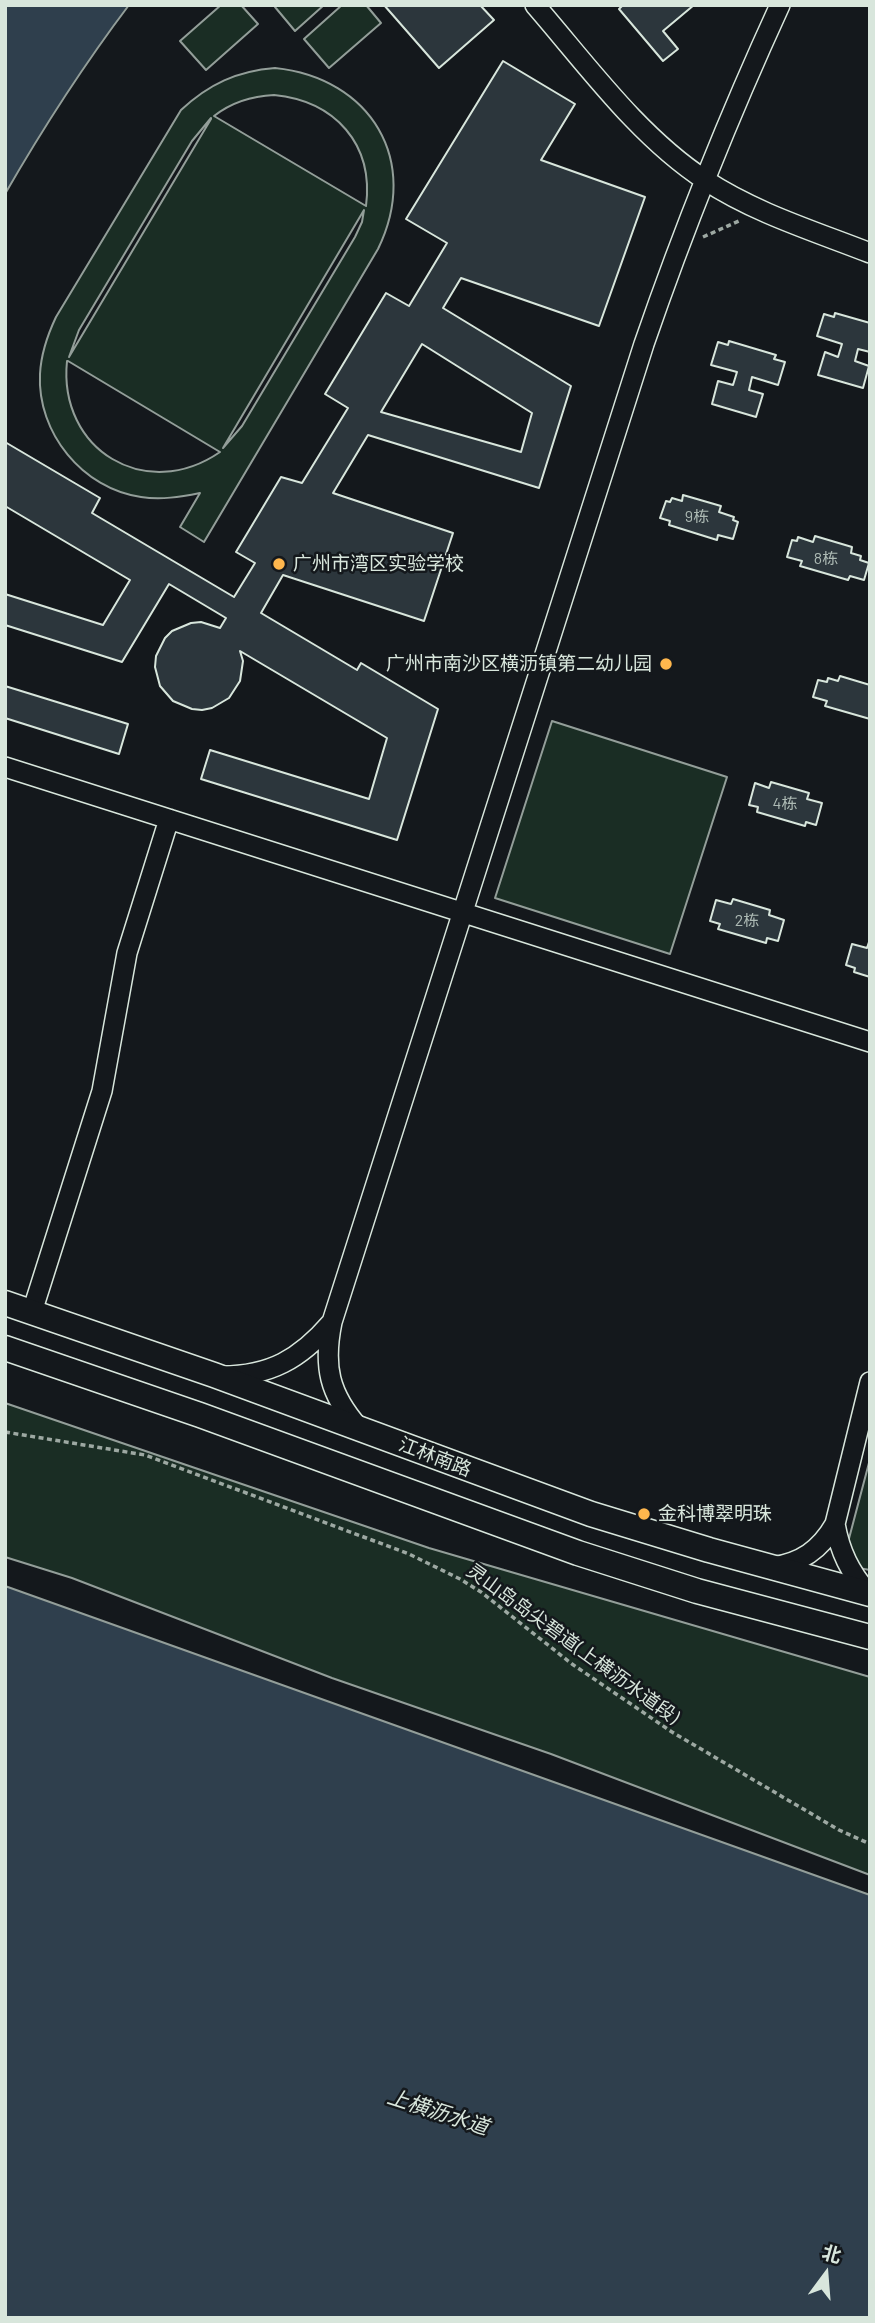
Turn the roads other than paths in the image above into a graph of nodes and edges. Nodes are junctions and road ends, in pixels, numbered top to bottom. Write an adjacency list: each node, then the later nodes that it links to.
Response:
1 (535, 5): 3 (street)
2 (780, 5): 3 (street)
3 (704, 179): 4 (street); 7 (street)
4 (870, 253)
5 (5, 767): 6 (street)
6 (169, 819): 7 (street); 10 (street)
7 (463, 913): 8 (street); 11 (street)
8 (870, 1042)
9 (5, 1303): 10 (main road, 江林南路)
10 (32, 1312): 13 (main road, 江林南路)
11 (332, 1322): 13 (street); 15 (street)
12 (5, 1348): 19 (main road)
13 (214, 1376): 15 (main road, 江林南路)
14 (870, 1382): 16 (street)
15 (360, 1429): 17 (main road, 江林南路)
16 (835, 1524): 17 (street); 18 (street)
17 (772, 1567): 18 (main road, 江林南路)
18 (869, 1594)
19 (870, 1637)

